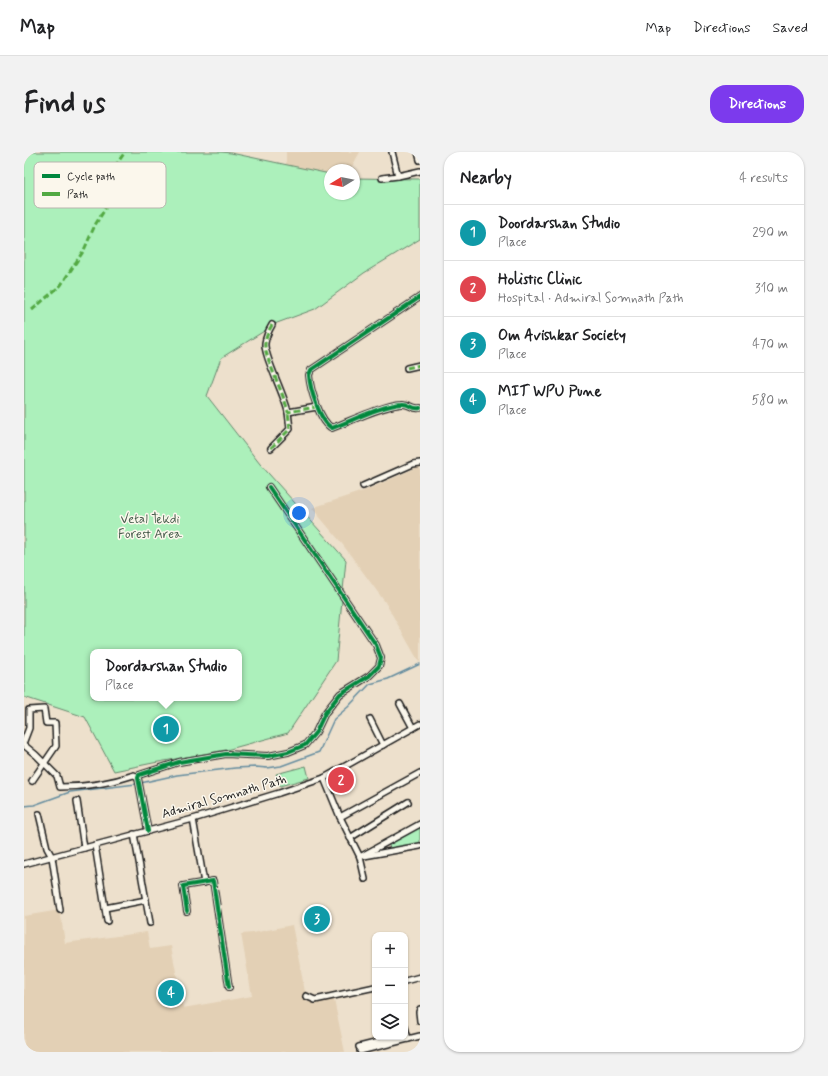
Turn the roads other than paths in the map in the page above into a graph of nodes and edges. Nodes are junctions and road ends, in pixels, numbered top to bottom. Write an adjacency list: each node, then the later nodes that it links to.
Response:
1 (392, 152): 5 (street)
2 (418, 152): 3 (street)
3 (420, 160)
4 (420, 171): 5 (street)
5 (398, 176): 6 (street)
6 (382, 178)
7 (420, 297): 11 (street)
8 (272, 325): 13 (street)
9 (420, 364): 10 (street)
10 (408, 368)
11 (317, 407): 12 (street); 13 (street)
12 (420, 408)
13 (288, 412): 14 (street)
14 (271, 448)
15 (420, 463): 16 (street)
16 (363, 486)
17 (269, 487): 27 (street)
18 (400, 704): 21 (street)
19 (370, 719): 24 (street)
20 (420, 724): 21 (street, Admiral Somnath Path)
21 (413, 728): 24 (street, Admiral Somnath Path)
22 (24, 741): 25 (street)
23 (24, 745): 25 (street)
24 (383, 745): 28 (street, Admiral Somnath Path)
25 (44, 763): 27 (street); 29 (street)
26 (420, 773): 33 (street)
27 (138, 778): 36 (street)
28 (324, 778): 33 (street); 34 (street, Admiral Somnath Path)
29 (32, 781)
30 (77, 801): 41 (street)
31 (408, 802): 38 (street)
32 (39, 814): 42 (street)
33 (340, 817): 38 (street)
34 (193, 819): 36 (street, Admiral Somnath Path); 46 (street)
35 (420, 824): 43 (street)
36 (148, 831): 37 (street, Admiral Somnath Path)
37 (134, 834): 39 (street, Admiral Somnath Path); 47 (street)
38 (350, 838): 43 (street)
39 (95, 845): 41 (street, Admiral Somnath Path); 48 (street)
40 (420, 846): 43 (street)
41 (84, 848): 42 (street, Admiral Somnath Path)
42 (52, 856): 44 (street, Admiral Somnath Path); 49 (street)
43 (360, 857): 45 (street)
44 (24, 864)
45 (365, 879)
46 (204, 883): 50 (street); 55 (street)
47 (146, 900): 48 (street); 52 (street)
48 (105, 908): 51 (street)
49 (60, 910)
50 (187, 911)
51 (107, 921)
52 (150, 923)
53 (420, 977): 54 (street)
54 (408, 979)
55 (229, 987)
56 (372, 988): 57 (street)
57 (306, 996)
58 (420, 1009): 59 (street)
59 (420, 1020)
60 (408, 1036): 61 (street)
61 (420, 1036)
62 (389, 1040): 64 (street)
63 (393, 1040): 64 (street)
64 (360, 1049)

